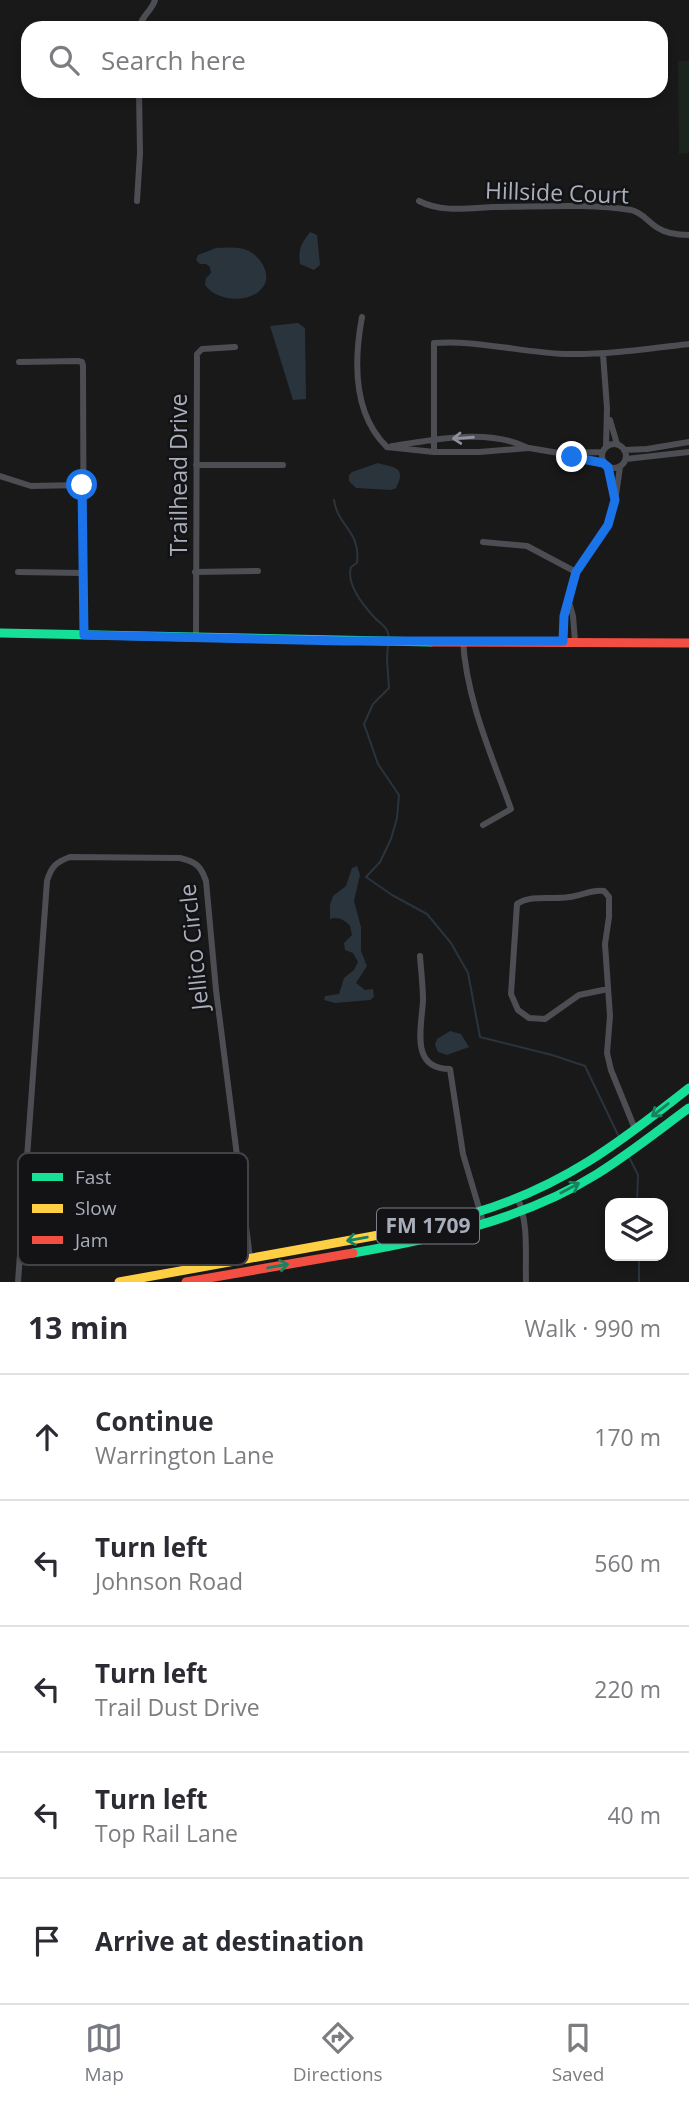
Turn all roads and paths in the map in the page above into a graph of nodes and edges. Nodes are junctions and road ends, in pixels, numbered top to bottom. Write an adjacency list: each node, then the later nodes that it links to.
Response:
1 (155, 0): 2 (street)
2 (142, 21)
3 (139, 98): 4 (street)
4 (137, 201)
5 (419, 201): 6 (street, Hillside Court)
6 (689, 235)
7 (362, 317): 16 (street)
8 (689, 344): 10 (street)
9 (235, 347): 24 (street, Trailhead Drive)
10 (603, 354): 12 (street); 13 (street)
11 (19, 362): 29 (street)
12 (607, 408): 15 (street); 18 (street)
13 (433, 440): 16 (street); 17 (street, one-way to 13); 20 (street)
14 (689, 442): 19 (street)
15 (617, 444): 18 (street); 19 (street)
16 (387, 447): 20 (street)
17 (529, 448): 20 (street); 22 (street)
18 (604, 449): 22 (street); 26 (street)
19 (624, 450): 23 (street)
20 (434, 452)
21 (689, 452): 23 (street)
22 (559, 453): 26 (street)
23 (626, 460): 27 (street)
24 (196, 465): 25 (street); 34 (street, Trailhead Drive)
25 (283, 465)
26 (606, 465): 27 (street); 30 (street)
27 (620, 467): 30 (street)
28 (0, 476): 29 (street)
29 (82, 485): 36 (street)
30 (615, 500): 35 (street)
31 (483, 542): 35 (street)
32 (258, 571): 34 (street)
33 (18, 572): 36 (street)
34 (195, 572): 40 (street, Trailhead Drive)
35 (576, 572): 37 (street)
36 (83, 573): 39 (street)
37 (569, 601): 42 (street); 43 (street)
38 (0, 633): 39 (main road)
39 (84, 635): 40 (main road)
40 (196, 638): 41 (main road)
41 (463, 640): 42 (main road); 45 (street)
42 (563, 641): 43 (main road)
43 (575, 641): 44 (main road)
44 (689, 643)
45 (483, 825)
46 (420, 956): 56 (street)
47 (608, 989): 47 (street); 50 (street)
48 (689, 1088): 50 (main road, FM 1709, one-way to 50)
49 (689, 1108): 54 (main road, FM 1709, one-way to 49)
50 (633, 1131): 53 (main road, FM 1709)
51 (27, 1153): 52 (street, Jellico Circle)
52 (239, 1153)
53 (518, 1199): 54 (street); 56 (main road, FM 1709)
54 (523, 1211): 57 (main road, FM 1709); 66 (street)
55 (248, 1214): 58 (street, Jellico Circle)
56 (480, 1214): 57 (street); 58 (main road, FM 1709, one-way to 58)
57 (484, 1225): 62 (main road, FM 1709, one-way to 57)
58 (254, 1257): 59 (main road, FM 1709); 60 (main road)
59 (248, 1258)
60 (248, 1262)
61 (211, 1265): 63 (main road, FM 1709)
62 (246, 1275): 64 (main road, FM 1709); 65 (street)
63 (119, 1282)
64 (186, 1282)
65 (253, 1282)
66 (526, 1282)

